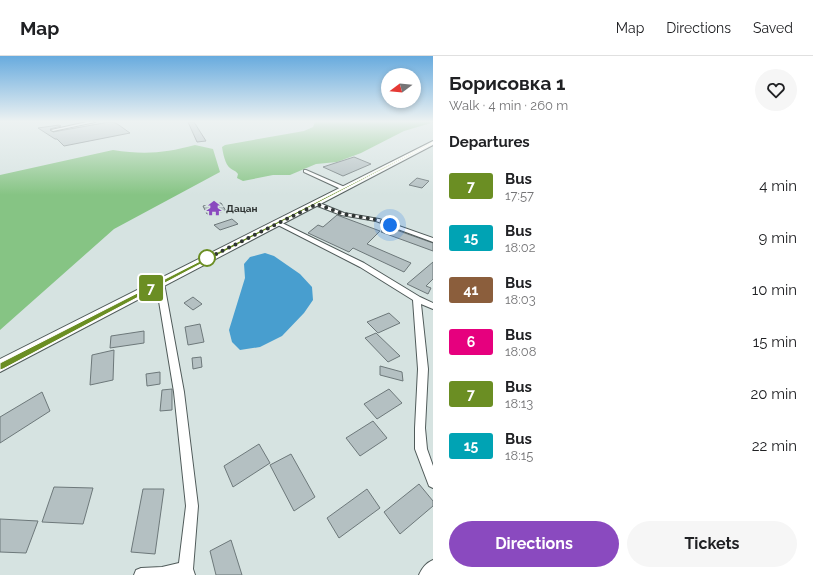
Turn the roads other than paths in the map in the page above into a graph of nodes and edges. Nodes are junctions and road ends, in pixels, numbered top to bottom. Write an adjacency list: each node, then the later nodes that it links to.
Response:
1 (427, 146): 3 (main road)
2 (306, 171): 3 (street)
3 (345, 189): 4 (main road)
4 (317, 204): 5 (main road); 6 (street)
5 (278, 223): 7 (main road); 8 (street)
6 (433, 240)
7 (160, 283): 10 (main road); 13 (street)
8 (417, 299): 9 (street); 11 (street)
9 (433, 306)
10 (0, 366)
11 (433, 482)
12 (433, 567): 15 (street)
13 (187, 573): 14 (street)
14 (141, 575)
15 (426, 575)

